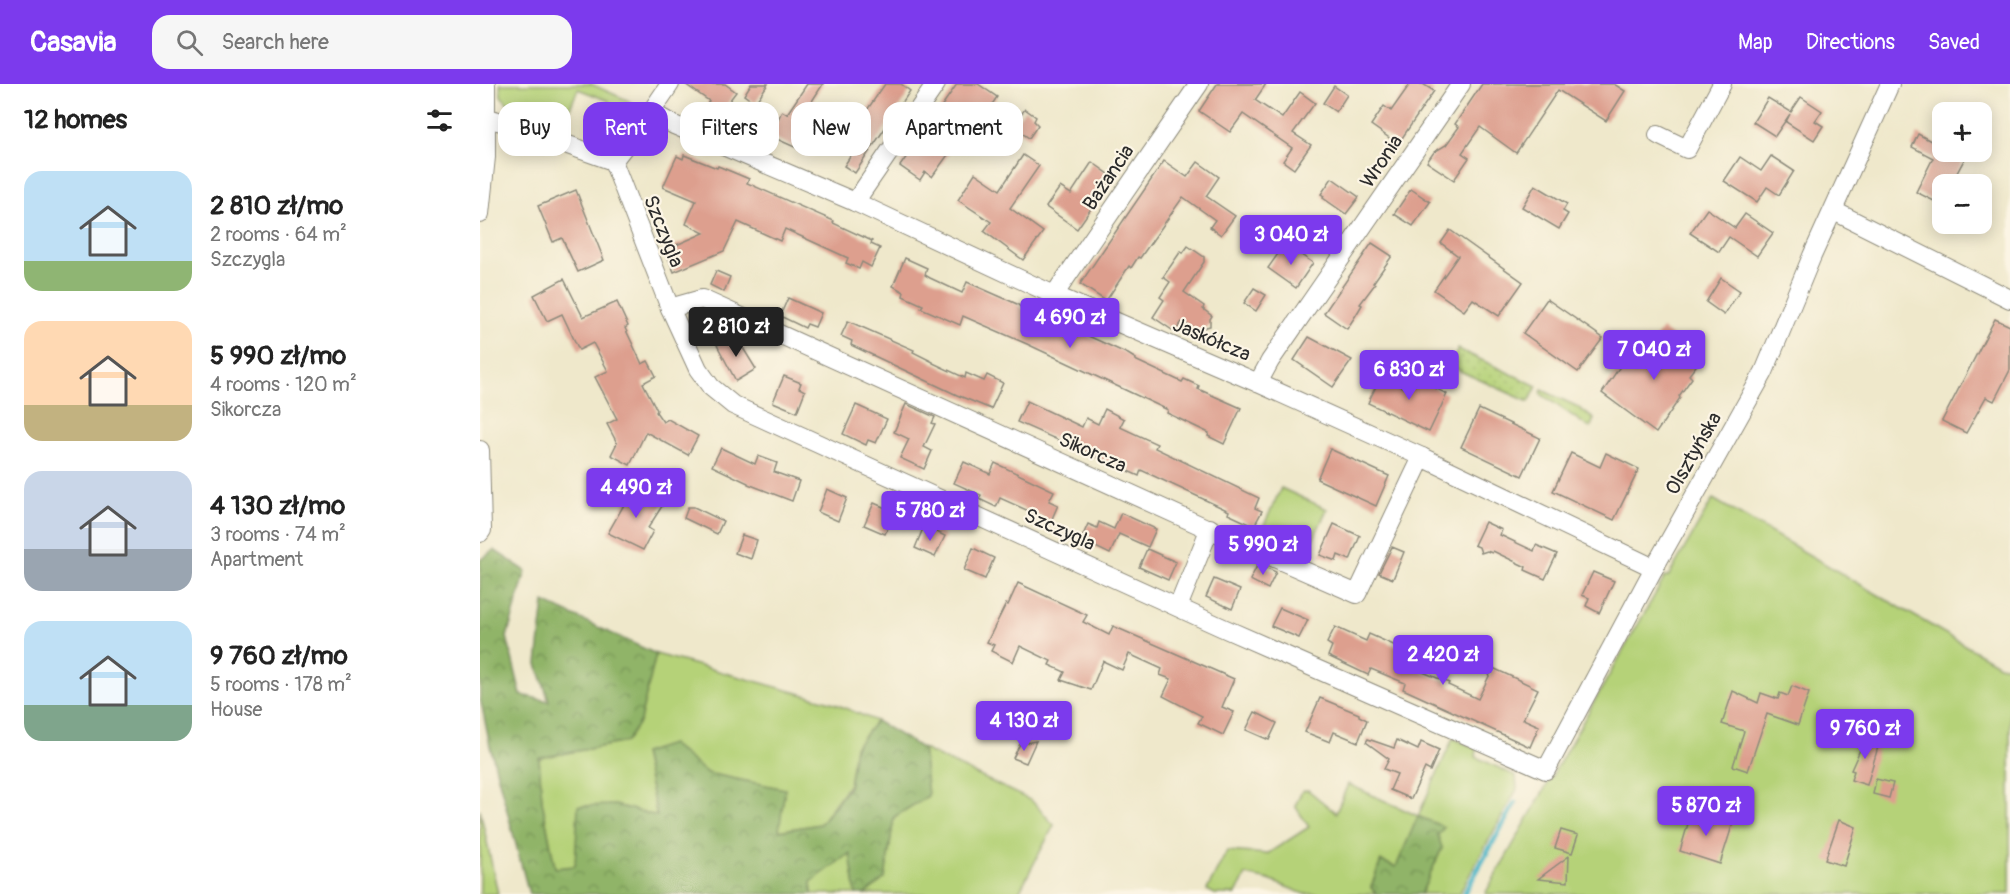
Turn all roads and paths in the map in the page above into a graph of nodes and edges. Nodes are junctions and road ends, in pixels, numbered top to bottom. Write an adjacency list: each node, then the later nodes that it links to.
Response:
1 (486, 84): 9 (street)
2 (670, 84): 8 (street)
3 (936, 84): 14 (street)
4 (1199, 84): 17 (street, Bażancia)
5 (1461, 84): 20 (street, Wronia)
6 (1722, 84): 11 (street)
7 (1890, 84): 15 (street, Olsztyńska)
8 (658, 102)
9 (487, 118): 13 (street); 16 (street)
10 (668, 122): 14 (street, Jaskółcza)
11 (1658, 135)
12 (617, 156): 13 (street)
13 (613, 161): 19 (street, Szczygla)
14 (855, 202): 17 (street, Jaskółcza)
15 (1834, 211): 18 (street); 25 (street, Olsztyńska)
16 (480, 214)
17 (1054, 296): 20 (street, Jaskółcza)
18 (2010, 298)
19 (670, 308): 23 (street, Sikorcza); 26 (street, Szczygla)
20 (1258, 383): 22 (street, Jaskółcza)
21 (480, 450): 24 (street)
22 (1422, 457): 23 (street, Sikorcza); 25 (street, Jaskółcza)
23 (1210, 528): 26 (street)
24 (480, 533)
25 (1654, 568): 27 (street, Olsztyńska)
26 (1178, 607): 27 (street, Szczygla)
27 (1546, 770)

